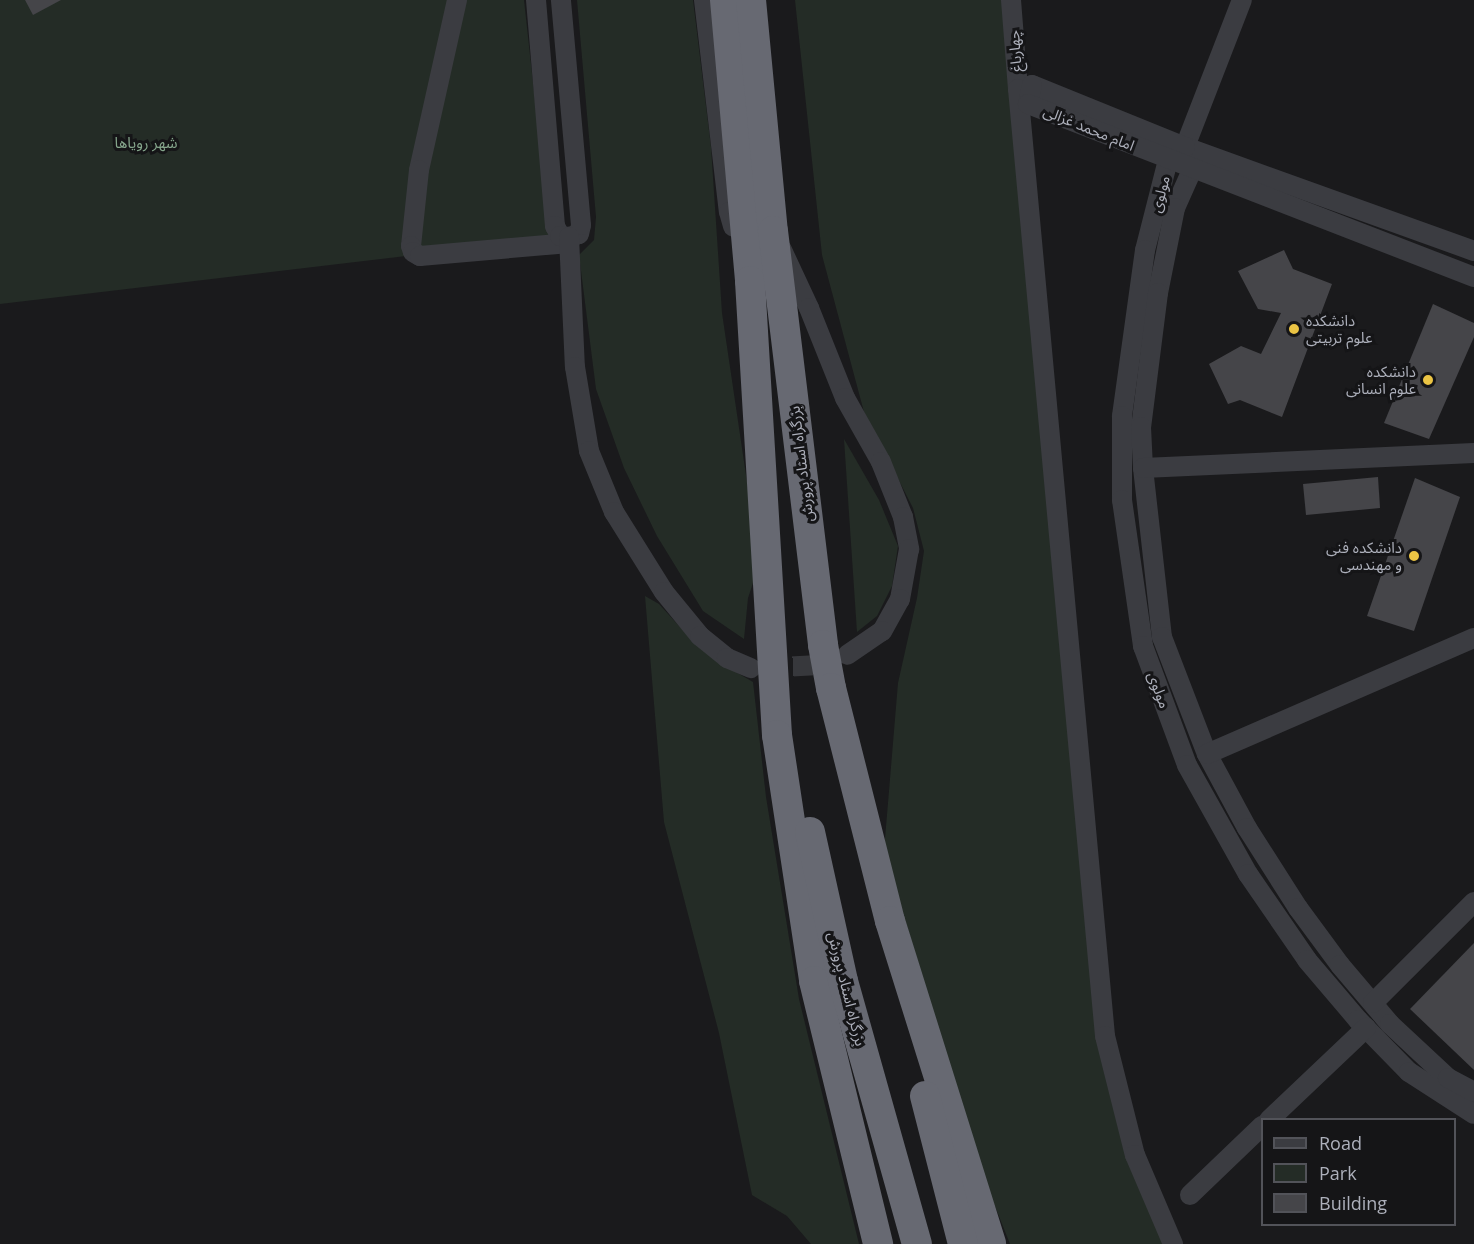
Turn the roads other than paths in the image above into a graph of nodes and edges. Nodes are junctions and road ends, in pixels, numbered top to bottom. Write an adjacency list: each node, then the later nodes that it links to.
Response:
1 (457, 0): 12 (street)
2 (536, 0): 12 (street)
3 (561, 0): 12 (street)
4 (704, 0): 15 (street)
5 (725, 0): 15 (highway, بزرگراه استاد پرورش)
6 (751, 0): 11 (highway, بزرگراه استاد پرورش)
7 (1011, 0): 9 (street, چهارباغ)
8 (1242, 0): 10 (street)
9 (1024, 92): 10 (street, امام محمد غزالی); 43 (street, چهارباغ)
10 (1181, 160): 13 (street, امام محمد غزالی); 14 (street, امام محمد غزالی); 17 (street, مولوی); 19 (street, مولوی)
11 (773, 231): 21 (street); 28 (highway, بزرگراه استاد پرورش)
12 (569, 240): 22 (street)
13 (1474, 251)
14 (1474, 277)
15 (750, 281): 24 (highway, بزرگراه استاد پرورش)
16 (1474, 453): 17 (street)
17 (1143, 468): 18 (street, مولوی)
18 (1160, 619): 19 (street); 23 (street, مولوی)
19 (1139, 623): 25 (street, مولوی)
20 (1474, 638): 26 (street)
21 (848, 655)
22 (751, 668)
23 (1200, 734): 25 (street); 26 (street, مولوی)
24 (777, 735): 39 (highway, بزرگراه استاد پرورش); 40 (highway, بزرگراه استاد پرورش)
25 (1178, 743): 30 (street, مولوی)
26 (1207, 754): 29 (street, مولوی)
27 (1474, 902): 29 (street)
28 (890, 921): 41 (highway, بزرگراه استاد پرورش); 42 (highway, بزرگراه استاد پرورش)
29 (1373, 1003): 31 (street, مولوی)
30 (1366, 1028): 32 (street, مولوی); 36 (street)
31 (1405, 1038): 32 (street); 33 (street, مولوی)
32 (1392, 1055): 33 (street, مولوی)
33 (1430, 1074): 34 (street, مولوی); 35 (street, مولوی)
34 (1474, 1092)
35 (1474, 1114)
36 (1270, 1118)
37 (1261, 1128): 38 (street)
38 (1190, 1195)
39 (878, 1244)
40 (917, 1244)
41 (963, 1244)
42 (991, 1244)
43 (1173, 1244)

